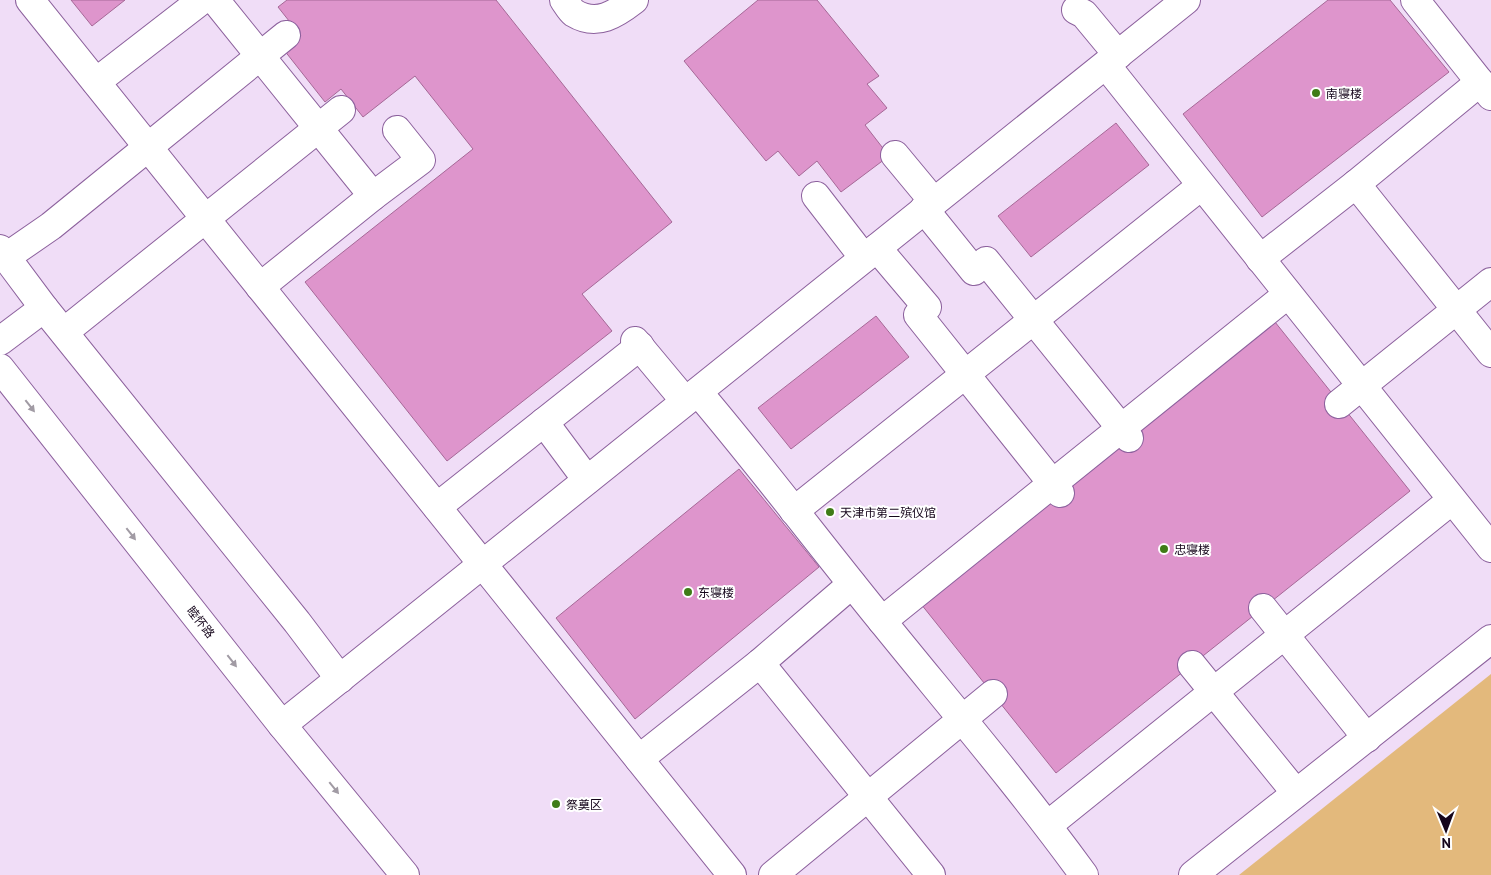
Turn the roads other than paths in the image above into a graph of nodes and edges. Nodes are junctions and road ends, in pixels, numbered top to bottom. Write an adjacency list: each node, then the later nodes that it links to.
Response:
1 (30, 0): 12 (street)
2 (202, 0): 12 (street)
3 (215, 0): 10 (street)
4 (564, 0): 5 (street)
5 (634, 0)
6 (1186, 0): 11 (street)
7 (1415, 0): 13 (street)
8 (1087, 8): 11 (street)
9 (286, 35): 10 (street)
10 (260, 56): 15 (street); 17 (street)
11 (1112, 60): 20 (street); 23 (street)
12 (96, 82): 17 (street)
13 (1485, 89): 19 (street)
14 (340, 110): 15 (street)
15 (318, 128): 21 (street); 24 (street)
16 (398, 130): 21 (street)
17 (148, 147): 24 (street); 25 (street)
18 (895, 155): 23 (street)
19 (1356, 184): 27 (street); 32 (street)
20 (1201, 186): 27 (street); 33 (street)
21 (373, 196): 29 (street)
22 (816, 196): 26 (street)
23 (929, 206): 26 (street); 33 (street)
24 (205, 218): 29 (street); 34 (street)
25 (3, 253): 31 (street)
26 (871, 253): 38 (street); 40 (street)
27 (1260, 259): 30 (street)
28 (1491, 282): 32 (street)
29 (260, 287): 47 (street)
30 (1288, 294): 39 (street); 43 (street)
31 (44, 308): 34 (street); 35 (street)
32 (1456, 311): 36 (street); 39 (street)
33 (1033, 320): 38 (street); 43 (street)
34 (64, 332): 58 (street)
35 (0, 341)
36 (1491, 353)
37 (0, 368): 62 (street, 睦怀路, one-way to 62)
38 (965, 374): 45 (street); 48 (street)
39 (1361, 385): 41 (street); 46 (street)
40 (692, 397): 42 (street); 44 (street); 48 (street)
41 (1339, 404)
42 (544, 422): 44 (street); 47 (street)
43 (1125, 433): 45 (street)
44 (587, 480): 50 (street)
45 (1056, 488): 53 (street)
46 (1452, 500): 49 (street); 54 (street)
47 (437, 507): 50 (street)
48 (794, 511): 51 (street)
49 (1491, 548)
50 (482, 564): 58 (street); 64 (street)
51 (852, 584): 53 (street); 56 (street)
52 (1263, 608): 54 (street)
53 (882, 621): 61 (street)
54 (1284, 635): 59 (street); 63 (street)
55 (1491, 639): 63 (street)
56 (760, 663): 64 (street); 66 (street)
57 (1192, 664): 59 (street)
58 (340, 679): 62 (street)
59 (1214, 691): 65 (street); 67 (street)
60 (993, 694): 61 (street)
61 (963, 718): 66 (street); 67 (street)
62 (282, 725): 69 (street, 睦怀路, one-way to 69)
63 (1367, 738): 65 (street)
64 (639, 759): 68 (street)
65 (1296, 793): 73 (street)
66 (868, 797): 70 (street); 71 (street)
67 (1048, 825): 72 (street)
68 (729, 874)
69 (404, 875)
70 (773, 875)
71 (931, 875)
72 (1084, 875)
73 (1194, 875)

